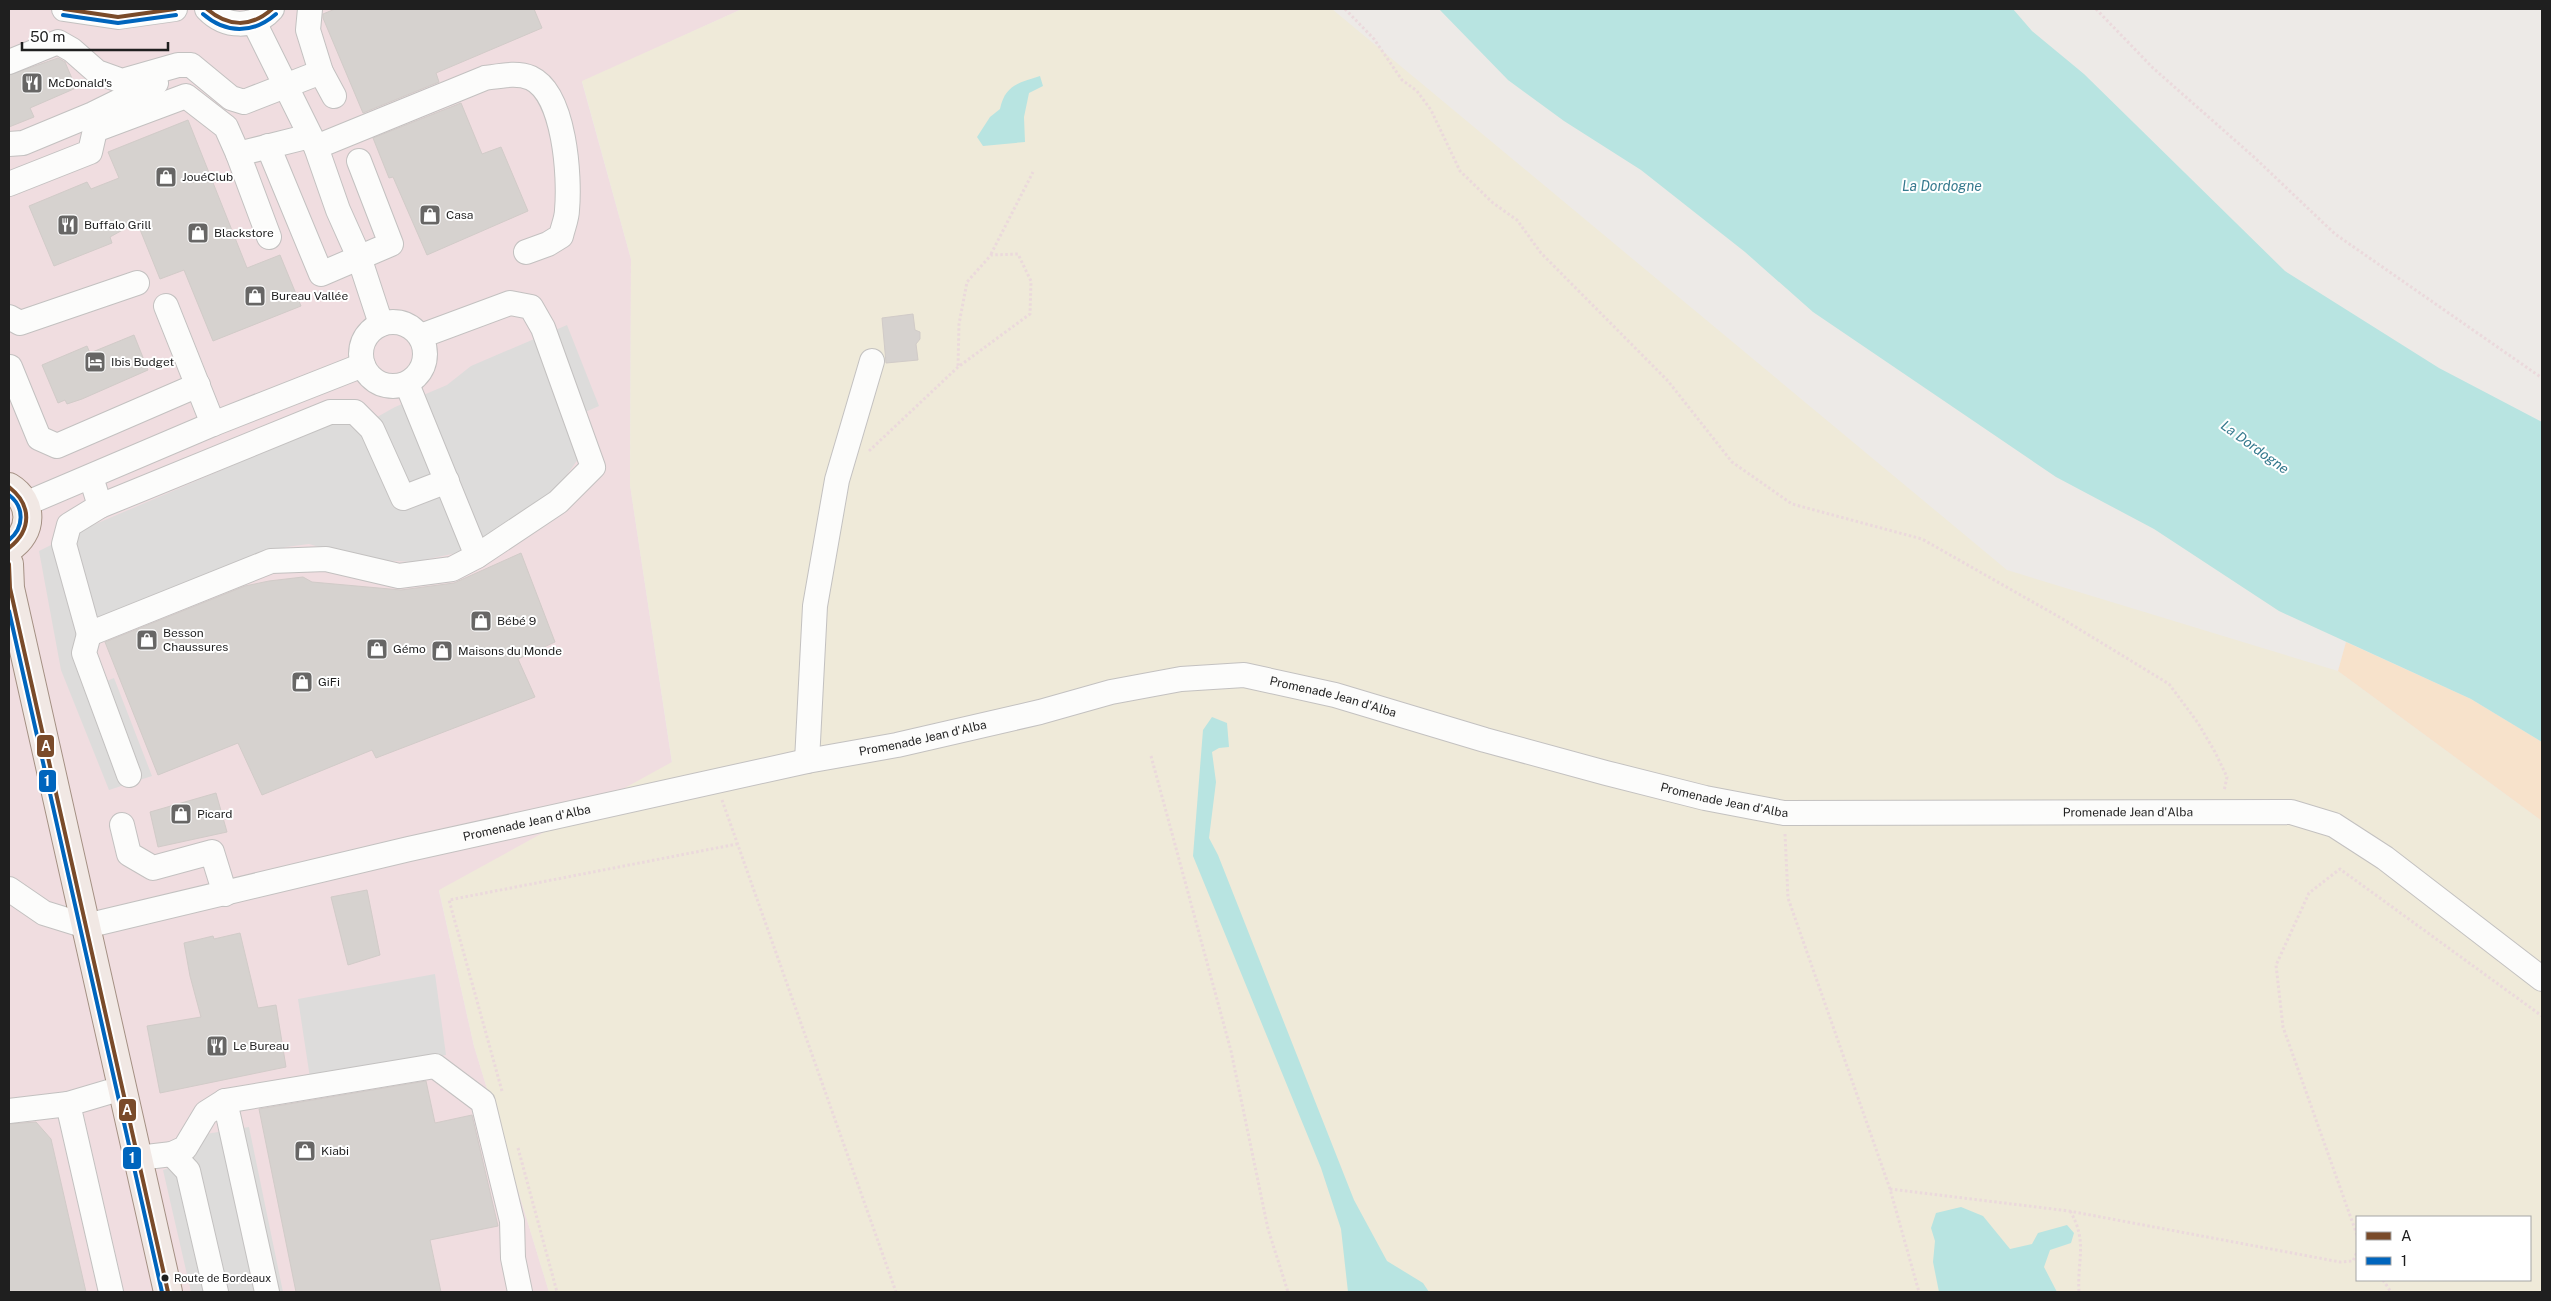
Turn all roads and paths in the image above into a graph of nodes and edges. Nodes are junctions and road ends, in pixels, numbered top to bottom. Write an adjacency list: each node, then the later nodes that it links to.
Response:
1 (64, 9): 2 (street)
2 (175, 9)
3 (207, 9): 7 (street)
4 (310, 9): 10 (street)
5 (1345, 9): 52 (path)
6 (2096, 9): 35 (path)
7 (263, 15): 11 (street)
8 (9, 62): 9 (street)
9 (191, 65): 11 (street); 14 (street)
10 (322, 72): 11 (street); 12 (street)
11 (286, 86): 13 (street)
12 (334, 96)
13 (313, 142): 15 (street); 21 (street); 23 (street)
14 (9, 144)
15 (268, 146): 16 (street); 25 (street)
16 (238, 154): 19 (street); 22 (street)
17 (359, 161): 20 (street)
18 (1033, 172): 24 (path)
19 (9, 184)
20 (373, 197): 21 (street); 25 (street)
21 (338, 210): 25 (street)
22 (269, 237)
23 (526, 252)
24 (991, 254): 34 (path); 34 (path)
25 (359, 257): 29 (street)
26 (138, 283): 28 (street)
27 (166, 306): 37 (street)
28 (9, 317)
29 (381, 324): 30 (street); 32 (street)
30 (421, 336): 36 (street); 45 (street)
31 (872, 361): 49 (street)
32 (363, 365): 36 (street); 38 (street)
33 (10, 367): 37 (street)
34 (958, 367): 39 (path)
35 (2542, 378)
36 (407, 384): 41 (street)
37 (198, 386): 38 (street)
38 (213, 424): 40 (street)
39 (866, 454)
40 (91, 476): 42 (street); 43 (street)
41 (447, 481): 43 (street); 45 (street)
42 (17, 495): 44 (main road)
43 (100, 506): 47 (street)
44 (9, 548)
45 (477, 556): 47 (street)
46 (9, 564): 58 (main road)
47 (90, 634): 50 (street)
48 (1151, 756): 81 (path)
49 (807, 761): 51 (street, Promenade Jean d'Alba); 53 (street, Promenade Jean d'Alba)
50 (129, 775)
51 (715, 781): 55 (path); 57 (street, Promenade Jean d'Alba)
52 (2220, 811): 53 (street, Promenade Jean d'Alba); 59 (street, Promenade Jean d'Alba)
53 (1784, 813): 69 (path)
54 (122, 824): 57 (street)
55 (737, 844): 62 (path); 80 (path)
56 (9, 889): 58 (street)
57 (226, 894): 58 (street, Promenade Jean d'Alba)
58 (86, 926): 61 (main road)
59 (2542, 979)
60 (2542, 1016): 71 (path)
61 (122, 1088): 64 (street); 68 (main road)
62 (505, 1100)
63 (225, 1101): 67 (street); 77 (street); 78 (street)
64 (68, 1104): 65 (street); 74 (street)
65 (9, 1111)
66 (516, 1139): 79 (path)
67 (172, 1154): 68 (street); 76 (street)
68 (138, 1158): 75 (main road)
69 (1890, 1189): 70 (path); 82 (path)
70 (2069, 1211): 72 (path); 83 (path)
71 (2356, 1232)
72 (2356, 1254)
73 (2384, 1281): 84 (path)
74 (111, 1292)
75 (168, 1292)
76 (216, 1292)
77 (266, 1292)
78 (520, 1292)
79 (557, 1292)
80 (896, 1292)
81 (1288, 1292)
82 (1919, 1292)
83 (2079, 1292)
84 (2390, 1292)

